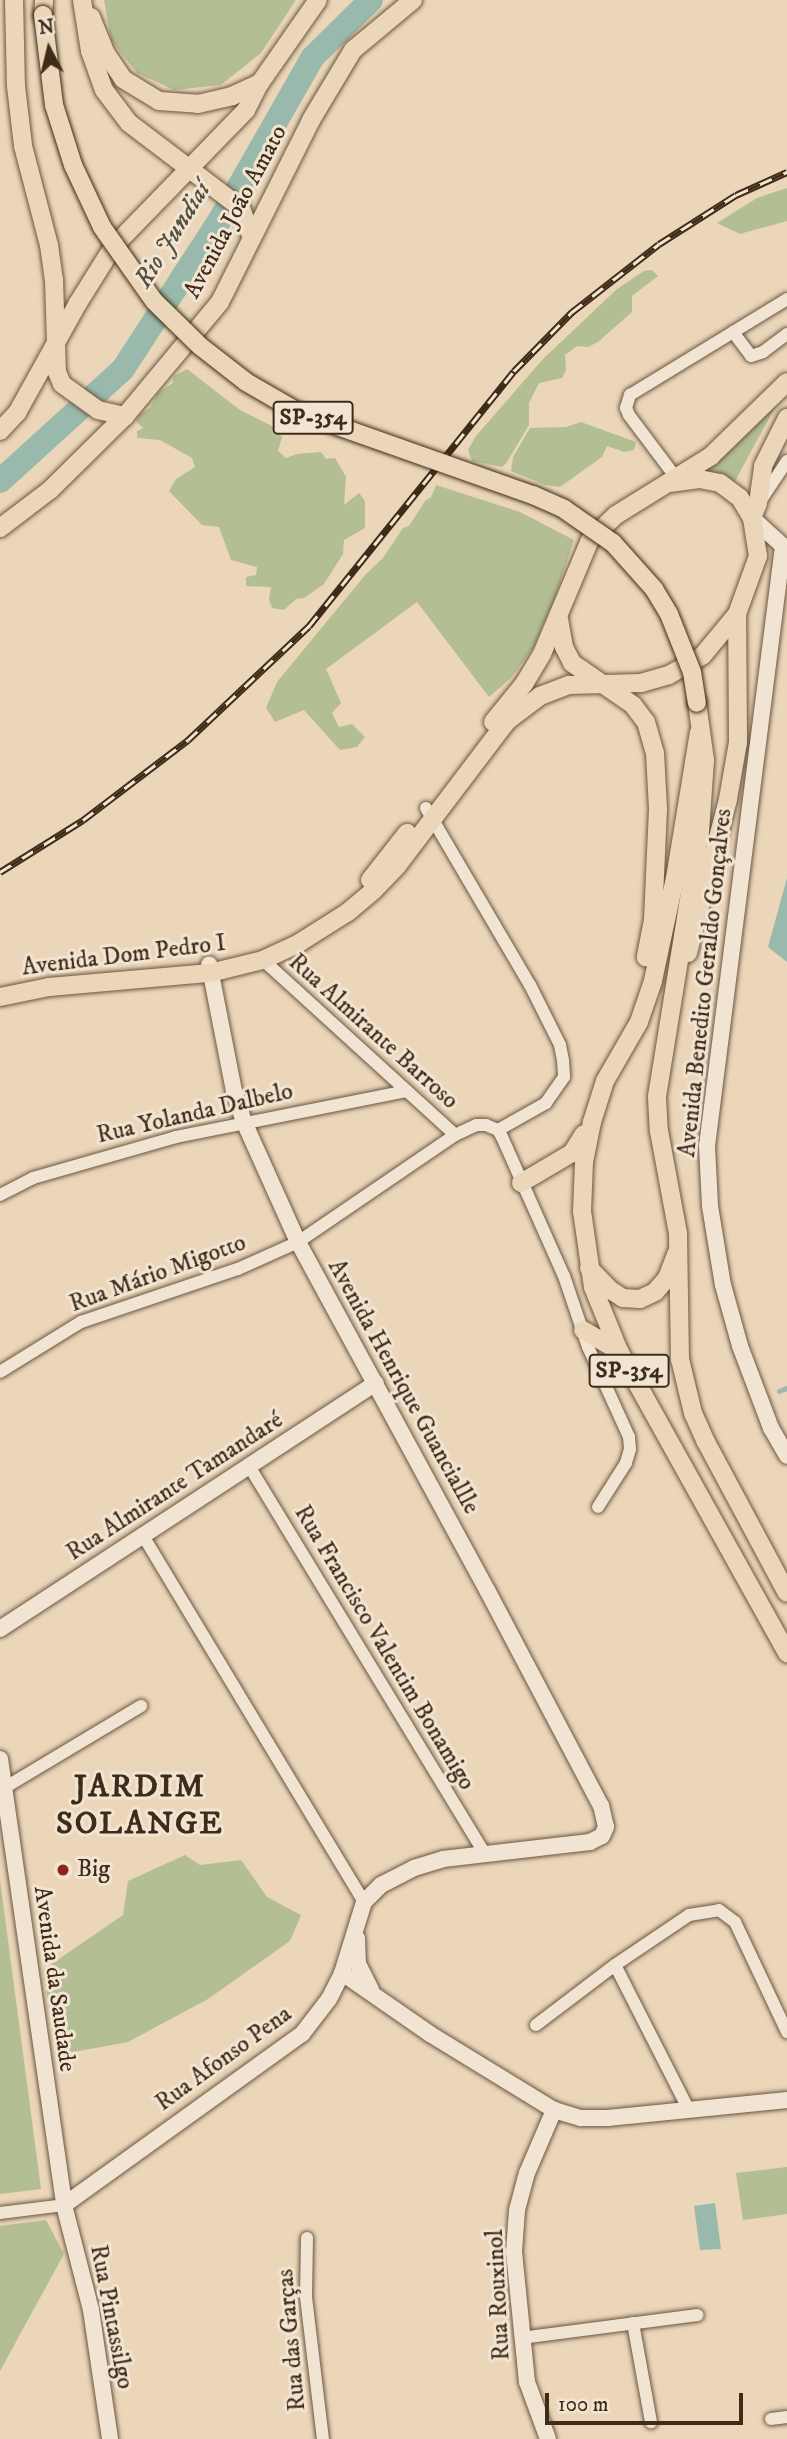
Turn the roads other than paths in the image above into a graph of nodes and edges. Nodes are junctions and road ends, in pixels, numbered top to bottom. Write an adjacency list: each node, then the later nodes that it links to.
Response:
1 (14, 0): 12 (main road)
2 (83, 0): 6 (main road); 7 (main road)
3 (318, 0): 6 (main road, Avenida João Amato)
4 (413, 0): 8 (main road, Avenida João Amato)
5 (44, 7): 25 (main road, SP-354, bridge)
6 (260, 83): 7 (main road, Avenida João Amato)
7 (187, 167): 8 (main road); 12 (main road, Avenida João Amato)
8 (253, 239): 14 (main road, Avenida João Amato)
9 (787, 299): 10 (street)
10 (733, 331): 11 (street); 18 (street)
11 (787, 334)
12 (55, 345): 14 (main road); 16 (main road, Avenida João Amato)
13 (787, 383): 18 (main road)
14 (125, 416): 20 (main road, Avenida João Amato)
15 (787, 418): 19 (main road)
16 (0, 431)
17 (787, 461): 19 (street)
18 (674, 481): 19 (main road); 23 (main road)
19 (755, 511): 21 (street); 22 (main road)
20 (0, 528)
21 (785, 548): 48 (street, Avenida Benedito Geraldo Gonçalves)
22 (737, 614): 24 (main road); 31 (main road)
23 (559, 619): 24 (main road); 26 (main road)
24 (609, 686): 26 (main road); 33 (main road)
25 (699, 732): 31 (main road, SP-354); 33 (main road, SP-354)
26 (464, 766): 27 (main road, Avenida Dom Pedro I)
27 (429, 813): 28 (main road, Avenida Dom Pedro I); 29 (main road, Avenida Dom Pedro I); 37 (street)
28 (263, 960): 29 (main road, Avenida Dom Pedro I); 34 (street, Rua Almirante Barroso)
29 (209, 969): 30 (main road, Avenida Dom Pedro I); 32 (main road, Avenida Dom Pedro I); 35 (street, Avenida Henrique Guanciallle)
30 (0, 986)
31 (675, 992): 42 (main road, SP-354)
32 (0, 997)
33 (616, 1061): 36 (main road, SP-354)
34 (405, 1091): 35 (street, Rua Yolanda Dalbelo); 38 (street, Rua Almirante Barroso)
35 (244, 1122): 40 (street, Rua Yolanda Dalbelo); 41 (street, Avenida Henrique Guanciallle)
36 (592, 1122): 39 (main road); 43 (main road, SP-354)
37 (498, 1130): 38 (street); 39 (street)
38 (455, 1135): 41 (street, Rua Mário Migotto)
39 (521, 1182): 44 (street)
40 (0, 1195)
41 (298, 1242): 46 (street, Rua Mário Migotto); 47 (street, Avenida Henrique Guanciallle)
42 (678, 1248): 43 (main road); 52 (main road, SP-354)
43 (589, 1268): 45 (main road, SP-354)
44 (583, 1330): 45 (main road); 50 (street)
45 (619, 1350): 54 (main road, SP-354)
46 (0, 1372)
47 (376, 1383): 49 (street, Rua Almirante Tamandaré); 58 (street, Avenida Henrique Guanciallle)
48 (787, 1456)
49 (249, 1466): 51 (street, Rua Almirante Tamandaré); 58 (street, Rua Francisco Valentim Bonamigo)
50 (598, 1507)
51 (142, 1534): 53 (street, Rua Almirante Tamandaré); 59 (street)
52 (787, 1593)
53 (0, 1629)
54 (787, 1653)
55 (141, 1706): 57 (street)
56 (0, 1762): 57 (street, Avenida da Saudade)
57 (4, 1788): 69 (street, Avenida da Saudade)
58 (484, 1852): 59 (street)
59 (364, 1902): 60 (street, Rua Afonso Pena)
60 (356, 1924): 62 (street, Rua Afonso Pena); 63 (street)
61 (615, 1965): 64 (street); 65 (street); 68 (street)
62 (342, 1973): 63 (street); 69 (street, Rua Afonso Pena)
63 (374, 1995): 67 (street)
64 (536, 2025)
65 (787, 2032)
66 (787, 2100): 68 (street)
67 (554, 2110): 68 (street); 74 (street, Rua Rouxinol)
68 (689, 2110)
69 (64, 2205): 70 (street); 78 (street, Rua Pintassilgo)
70 (0, 2213)
71 (307, 2238): 79 (street, Rua das Garças)
72 (698, 2315): 73 (street)
73 (633, 2323): 74 (street); 77 (street)
74 (521, 2338): 80 (street, Rua Rouxinol)
75 (787, 2417): 76 (street)
76 (771, 2419)
77 (651, 2421)
78 (110, 2439)
79 (323, 2439)
80 (548, 2439)

